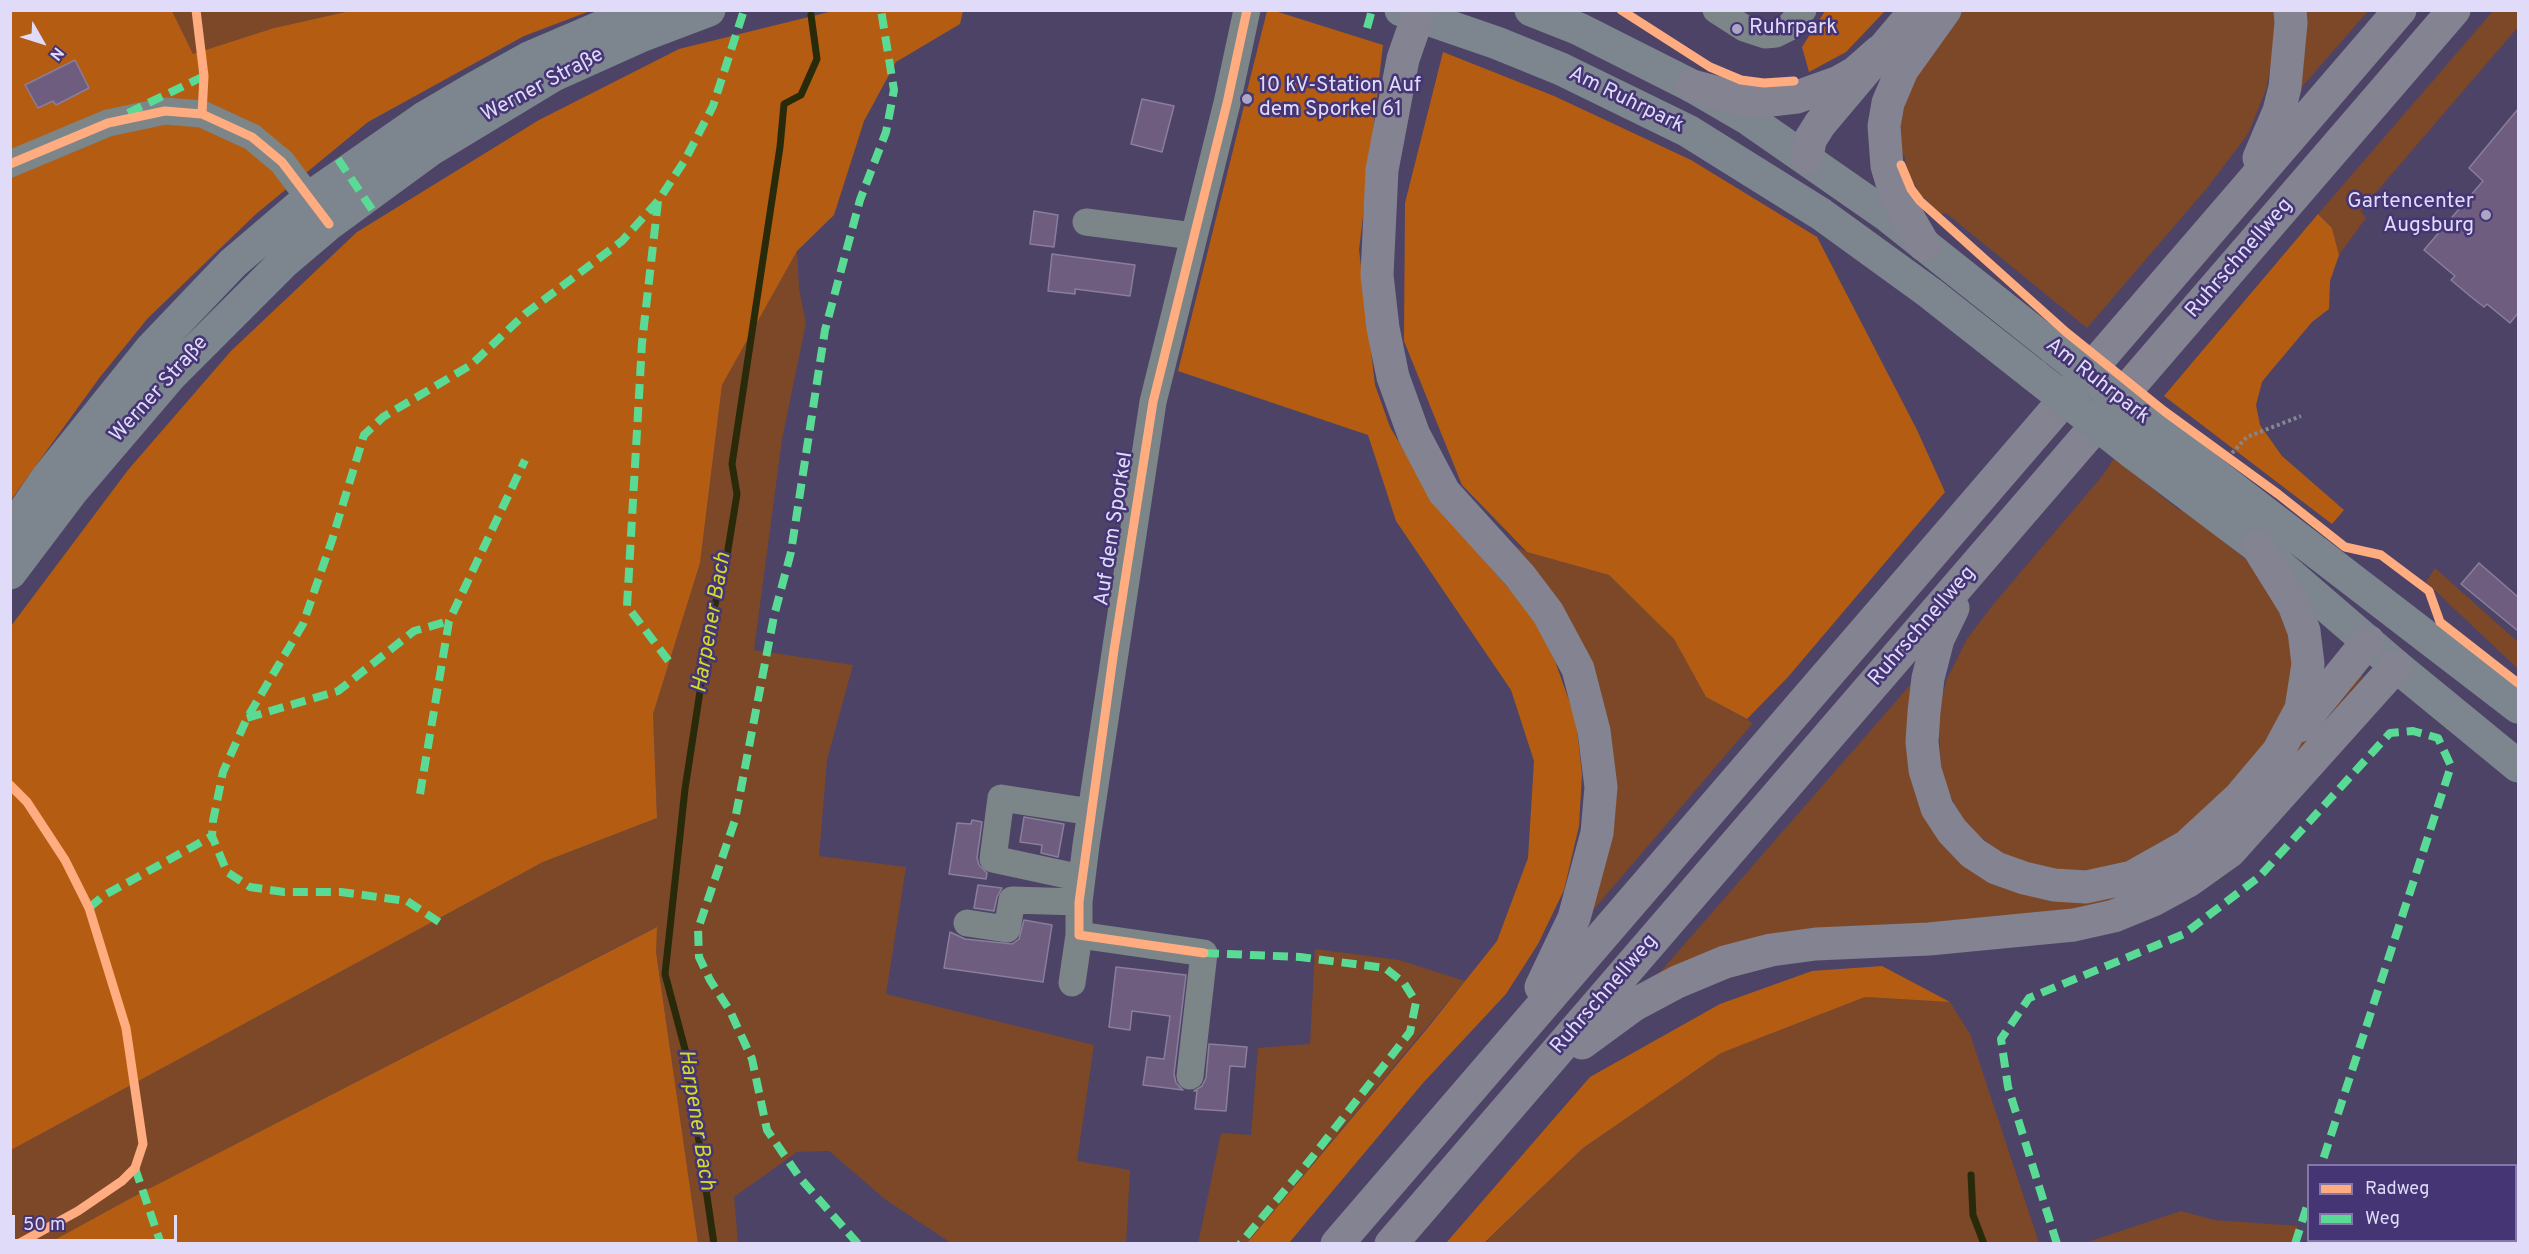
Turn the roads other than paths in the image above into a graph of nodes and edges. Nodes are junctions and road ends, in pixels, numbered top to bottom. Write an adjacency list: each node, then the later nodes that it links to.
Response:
1 (641, 10): 18 (main road, Werner Straße)
2 (709, 10): 22 (main road, Werner Straße)
3 (1247, 10): 23 (street, Auf dem Sporkel)
4 (1531, 10): 13 (main road, Am Ruhrpark)
5 (1716, 10): 6 (street)
6 (1803, 10)
7 (1916, 10): 14 (highway)
8 (1945, 10): 24 (highway)
9 (2290, 10): 19 (highway)
10 (2400, 10): 19 (highway, Ruhrschnellweg)
11 (2454, 10): 26 (highway, Ruhrschnellweg)
12 (1416, 12): 20 (main road, Am Ruhrpark); 42 (highway)
13 (1573, 20): 15 (main road, Am Ruhrpark)
14 (1880, 51): 15 (highway); 16 (highway)
15 (1692, 86): 16 (main road, Am Ruhrpark)
16 (1807, 158): 20 (main road); 24 (main road, Am Ruhrpark)
17 (10, 164): 18 (street)
18 (309, 198): 22 (street); 25 (main road, Werner Straße)
19 (2225, 213): 42 (highway, Ruhrschnellweg)
20 (1821, 214): 27 (main road, Am Ruhrpark, bridge)
21 (1086, 222): 23 (street)
22 (329, 224): 28 (main road, Werner Straße)
23 (1193, 236): 36 (street, Auf dem Sporkel)
24 (1924, 245): 29 (main road, Am Ruhrpark, bridge)
25 (10, 532)
26 (1997, 541): 34 (highway); 43 (highway, Ruhrschnellweg)
27 (2258, 547): 30 (main road, Am Ruhrpark); 34 (highway)
28 (10, 573)
29 (2388, 606): 30 (main road); 31 (main road); 32 (main road, Am Ruhrpark)
30 (2368, 641): 31 (main road, Am Ruhrpark); 34 (highway)
31 (2396, 666): 33 (main road, Am Ruhrpark); 43 (highway)
32 (2518, 707)
33 (2505, 745): 35 (main road, Am Ruhrpark)
34 (2278, 752)
35 (2518, 766)
36 (1090, 812): 37 (street, Auf dem Sporkel); 37 (street)
37 (1080, 890): 38 (street); 39 (street, Auf dem Sporkel)
38 (967, 923)
39 (1079, 935): 40 (street, Auf dem Sporkel); 41 (street)
40 (1072, 983)
41 (1190, 1076)
42 (1467, 1092): 44 (highway, Ruhrschnellweg)
43 (1496, 1121): 45 (highway, Ruhrschnellweg)
44 (1337, 1244)
45 (1391, 1244)

